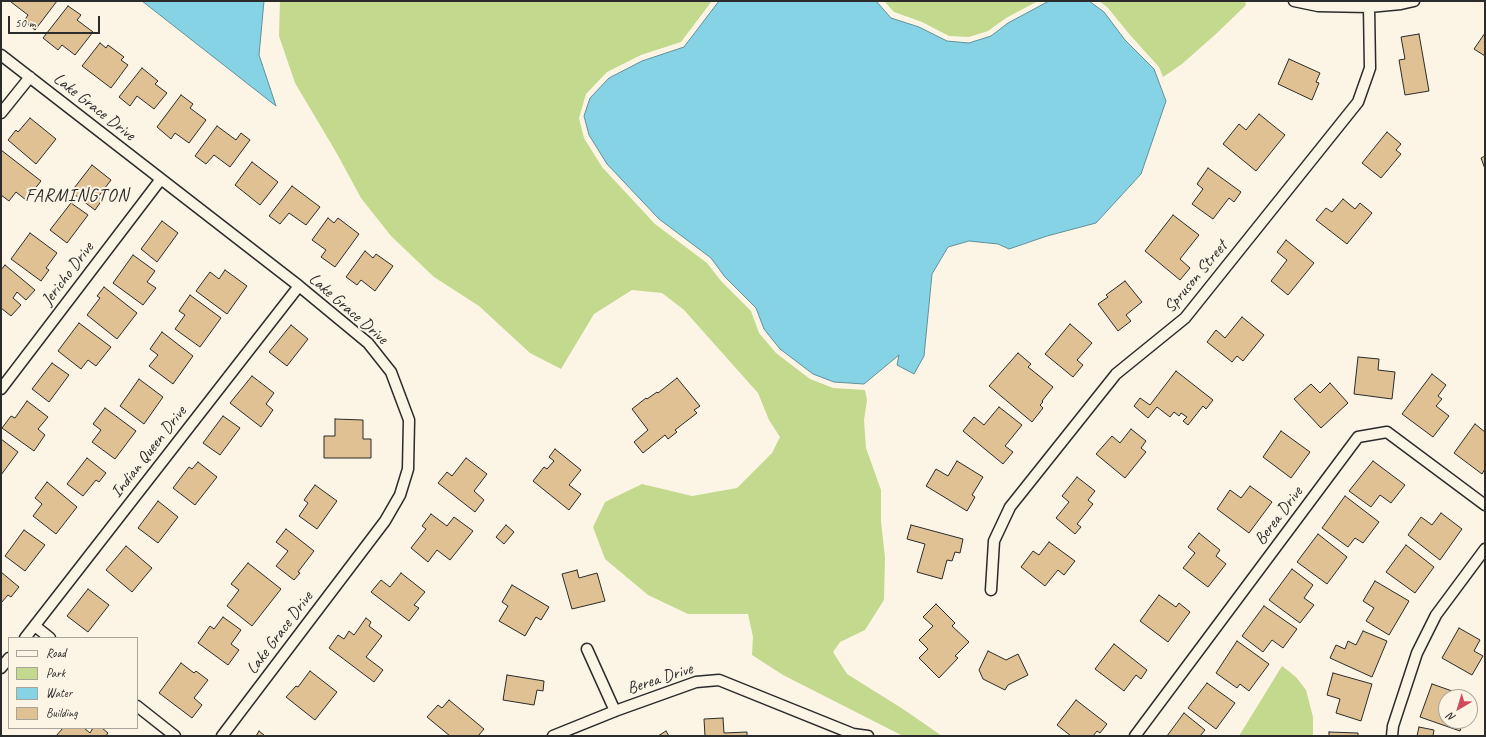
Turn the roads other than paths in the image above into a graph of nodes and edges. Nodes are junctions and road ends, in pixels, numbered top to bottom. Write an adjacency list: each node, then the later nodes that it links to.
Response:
1 (1294, 1): 3 (street)
2 (1414, 1): 3 (street)
3 (1369, 7): 12 (street, Spruson Street)
4 (1, 55): 5 (street, Lake Grace Drive)
5 (30, 77): 6 (street); 7 (street, Lake Grace Drive)
6 (1, 113)
7 (161, 179): 8 (street, Lake Grace Drive); 9 (street, Jericho Drive)
8 (299, 286): 13 (street, Indian Queen Drive); 22 (street, Lake Grace Drive)
9 (1, 389)
10 (1485, 505): 25 (street, Berea Drive)
11 (1485, 549): 26 (street)
12 (991, 590)
13 (35, 626): 14 (street, Indian Queen Drive); 15 (street)
14 (26, 637)
15 (49, 637)
16 (588, 649): 20 (street)
17 (8, 659): 18 (street)
18 (1, 668)
19 (138, 707): 21 (street)
20 (615, 711): 23 (street, Berea Drive); 24 (street, Berea Drive)
21 (175, 736)
22 (222, 736)
23 (553, 736)
24 (868, 736)
25 (1135, 736)
26 (1392, 736)

